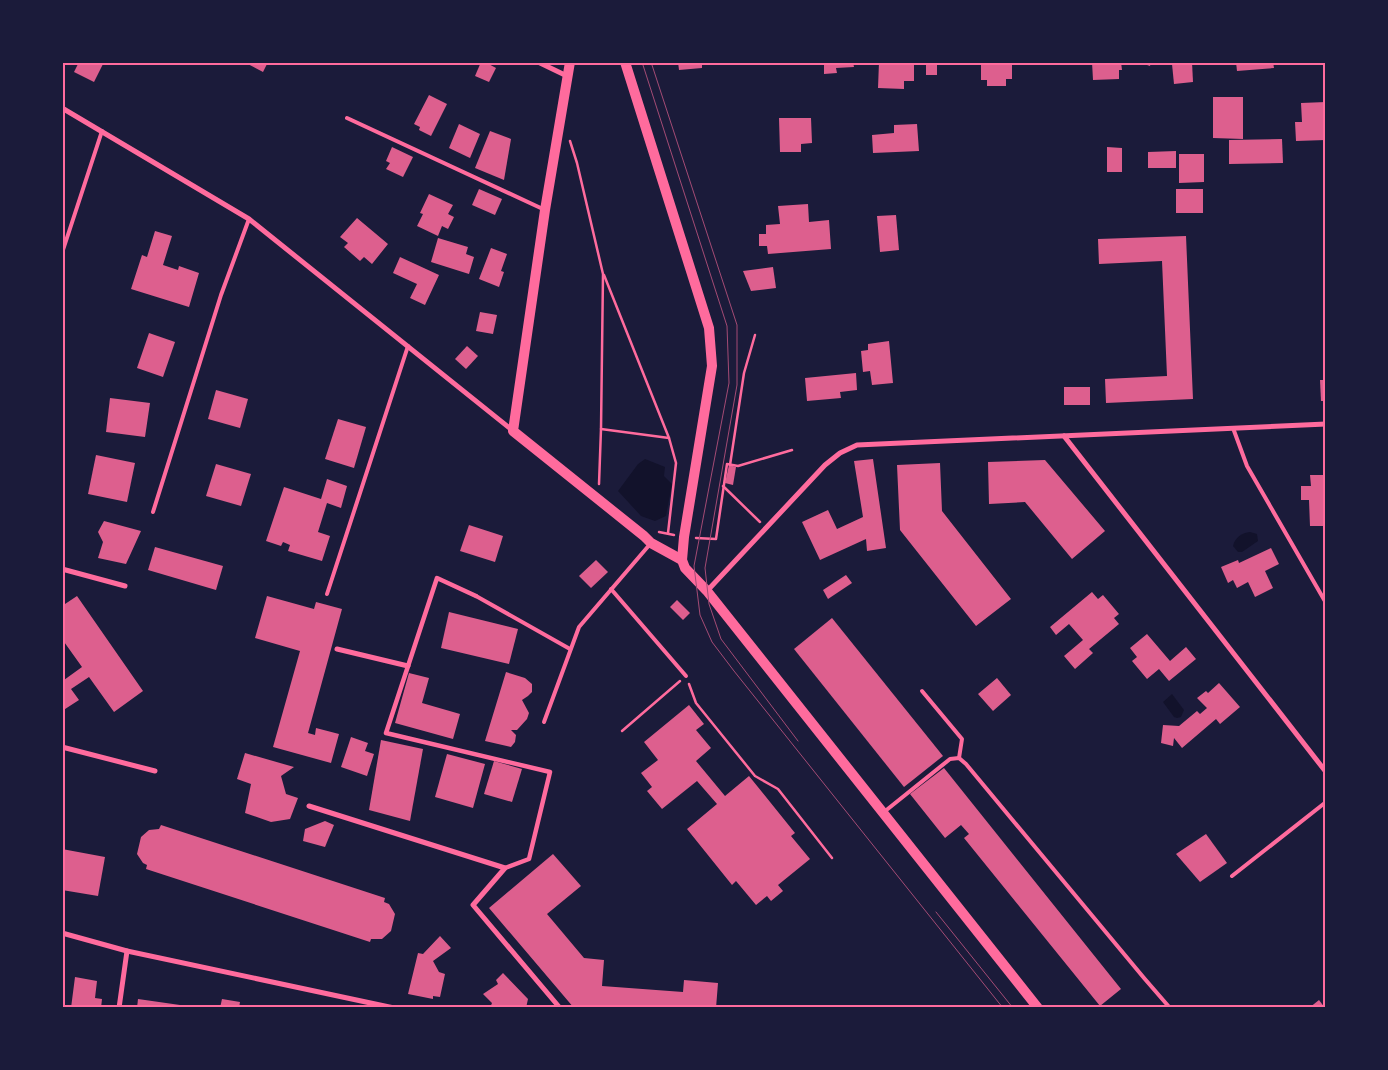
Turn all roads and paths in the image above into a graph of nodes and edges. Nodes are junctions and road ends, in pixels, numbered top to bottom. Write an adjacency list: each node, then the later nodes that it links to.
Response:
1 (538, 62): 4 (street)
2 (570, 62): 4 (main road)
3 (626, 62): 29 (main road)
4 (567, 76): 9 (main road)
5 (62, 108): 7 (street)
6 (347, 118): 9 (lane)
7 (102, 131): 10 (street); 11 (lane)
8 (569, 138): 12 (path)
9 (545, 210): 18 (main road)
10 (249, 219): 14 (street); 25 (lane)
11 (62, 253)
12 (603, 274): 17 (path); 20 (path)
13 (755, 334): 22 (path)
14 (408, 346): 18 (street); 36 (lane)
15 (1326, 424): 16 (street)
16 (1233, 428): 19 (street); 38 (lane)
17 (602, 429): 20 (path); 24 (path)
18 (512, 431): 30 (main road)
19 (1064, 436): 26 (street); 48 (street)
20 (669, 438): 28 (path)
21 (792, 450): 22 (path)
22 (730, 464): 23 (path)
23 (723, 486): 26 (path); 29 (path)
24 (598, 490)
25 (153, 512)
26 (766, 528): 35 (street)
27 (658, 532): 28 (path)
28 (668, 534): 29 (path)
29 (684, 537): 31 (main road)
30 (651, 543): 31 (main road); 34 (lane)
31 (682, 560): 35 (main road)
32 (62, 569): 33 (street)
33 (125, 586)
34 (611, 589): 40 (lane); 42 (lane)
35 (706, 591): 52 (main road)
36 (327, 594)
37 (476, 596): 40 (lane); 41 (street)
38 (1326, 603)
39 (337, 649): 41 (street)
40 (570, 649): 44 (lane)
41 (408, 666): 54 (street)
42 (686, 676): 45 (path); 53 (path)
43 (922, 691): 47 (lane)
44 (544, 722)
45 (622, 731)
46 (62, 747): 49 (street)
47 (959, 758): 52 (lane); 62 (lane)
48 (1325, 770)
49 (156, 771)
50 (1326, 802): 55 (lane)
51 (309, 806): 54 (street)
52 (883, 813): 61 (main road)
53 (832, 858)
54 (505, 868): 60 (street)
55 (1232, 876)
56 (62, 933): 57 (street)
57 (127, 951): 58 (street); 59 (street)
58 (120, 1008)
59 (394, 1008)
60 (560, 1008)
61 (1038, 1008)
62 (1170, 1008)

